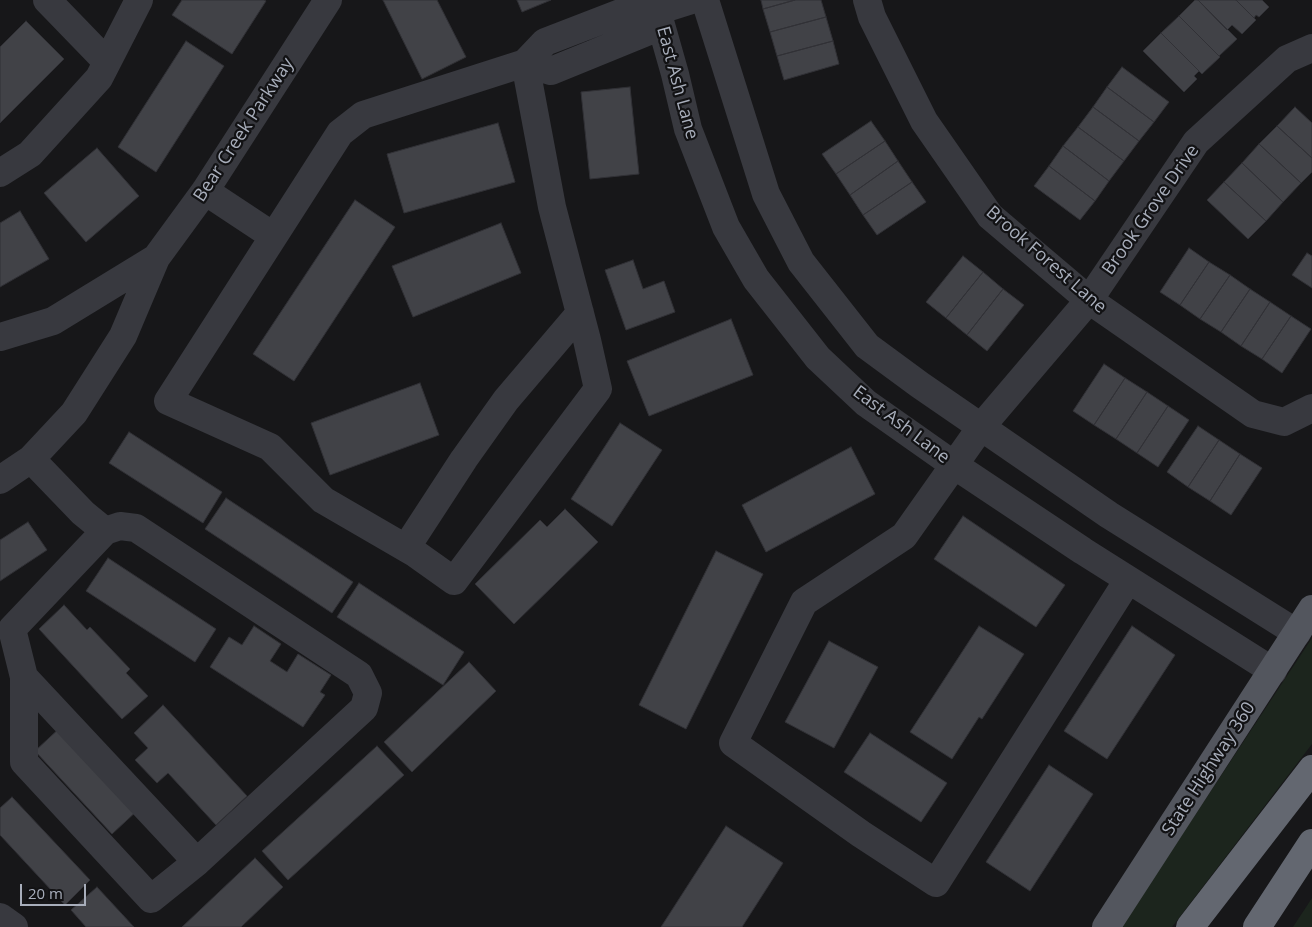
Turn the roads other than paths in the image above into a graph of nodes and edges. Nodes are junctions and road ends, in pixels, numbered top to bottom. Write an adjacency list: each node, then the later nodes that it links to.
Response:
1 (47, 0): 9 (street)
2 (139, 0): 9 (street)
3 (328, 0): 12 (street, Bear Creek Parkway)
4 (692, 0): 7 (street)
5 (704, 0): 19 (street)
6 (867, 0): 15 (street, Brook Forest Lane)
7 (655, 5): 10 (street); 21 (street, East Ash Lane)
8 (1312, 48): 15 (street, Brook Grove Drive)
9 (107, 62): 11 (street)
10 (525, 63): 13 (street); 16 (street)
11 (0, 173)
12 (205, 191): 13 (street); 14 (street, Bear Creek Parkway)
13 (273, 236): 24 (street)
14 (156, 258): 17 (street, Bear Creek Parkway); 20 (street, Bear Creek Parkway)
15 (1088, 300): 18 (street, Brook Forest Lane); 19 (street, Brook Grove Drive)
16 (580, 313): 24 (street); 24 (street)
17 (0, 337)
18 (1312, 408)
19 (981, 427): 21 (street, Brook Grove Drive); 27 (street)
20 (31, 459): 22 (street, Bear Creek Parkway); 23 (street)
21 (954, 465): 25 (street, East Ash Lane); 25 (street, Brook Grove Drive)
22 (0, 480)
23 (105, 531): 29 (street); 32 (street)
24 (406, 548)
25 (1128, 580): 28 (street, East Ash Lane)
26 (1312, 610): 27 (main road, State Highway 360)
27 (1297, 633): 28 (main road, State Highway 360)
28 (1273, 671): 35 (main road, State Highway 360)
29 (24, 677): 32 (street); 32 (street)
30 (1312, 769): 36 (highway)
31 (1312, 843): 37 (highway)
32 (198, 862)
33 (0, 917): 34 (street)
34 (14, 927)
35 (1106, 927)
36 (1190, 927)
37 (1257, 927)

